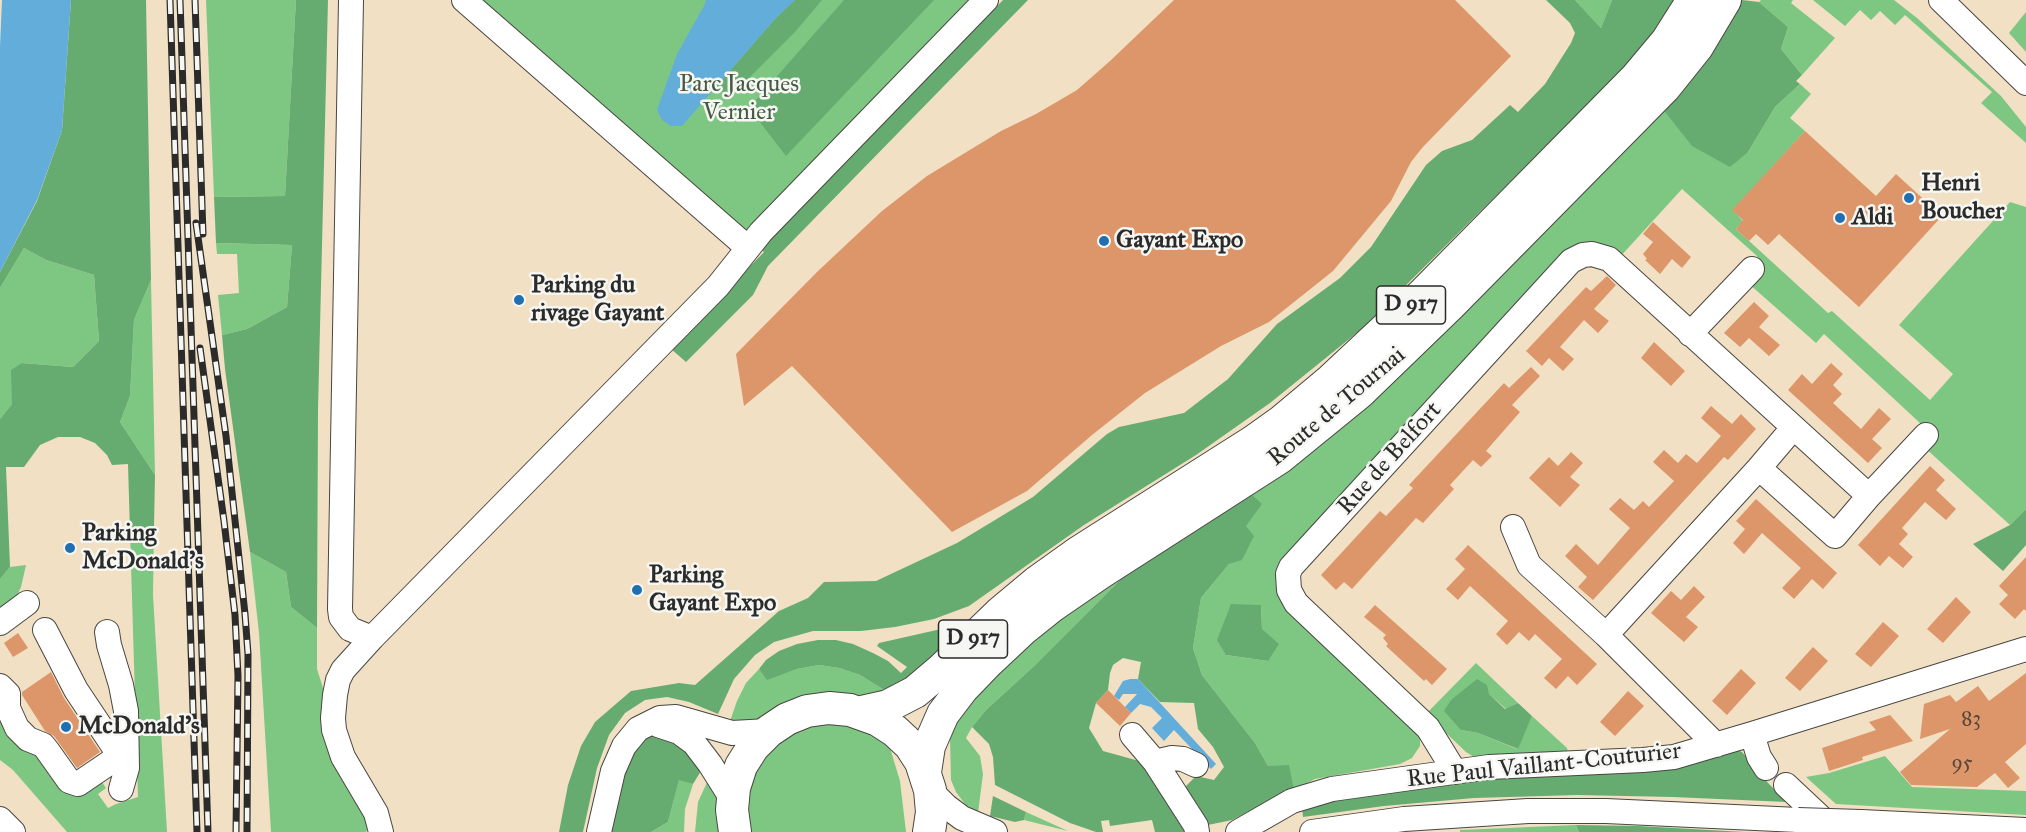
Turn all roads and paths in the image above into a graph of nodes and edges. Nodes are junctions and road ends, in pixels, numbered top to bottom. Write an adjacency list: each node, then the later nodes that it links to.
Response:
1 (351, 0): 22 (street)
2 (464, 0): 9 (street)
3 (986, 0): 9 (street)
4 (1693, 0): 25 (main road, Route de Tournai / D 917)
5 (1704, 0): 25 (street)
6 (1725, 0): 35 (main road, Route de Tournai / D 917)
7 (1941, 0): 8 (street)
8 (2026, 83)
9 (748, 248): 22 (street)
10 (1752, 269): 11 (street)
11 (1690, 334): 12 (street, Rue de Belfort); 34 (street, Rue de Belfort)
12 (1794, 428): 14 (street); 15 (street, Rue de Belfort)
13 (1926, 435): 15 (street)
14 (1759, 468): 15 (street); 21 (street)
15 (1869, 496)
16 (1514, 527): 21 (street)
17 (27, 603): 18 (street)
18 (0, 623)
19 (45, 630): 24 (street)
20 (107, 632): 37 (street)
21 (1606, 635): 30 (street)
22 (372, 638): 40 (street)
23 (2026, 649): 28 (street, Rue Paul Vaillant-Couturier)
24 (4, 690)
25 (870, 716): 27 (main road); 35 (main road)
26 (646, 724): 27 (street); 38 (street); 43 (street)
27 (769, 731): 38 (main road)
28 (1752, 734): 30 (street, Rue Paul Vaillant-Couturier); 33 (street)
29 (1132, 735): 31 (street)
30 (1716, 745): 34 (street, Rue Paul Vaillant-Couturier)
31 (1155, 762): 32 (street); 47 (street)
32 (1196, 765)
33 (1766, 768)
34 (1455, 772): 48 (street, Rue Paul Vaillant-Couturier)
35 (928, 781): 45 (main road, Route de Tournai); 46 (street)
36 (1786, 785): 50 (street)
37 (121, 789)
38 (732, 799): 44 (main road)
39 (0, 819): 42 (street)
40 (377, 826)
41 (2026, 830): 49 (street, bridge)
42 (13, 832)
43 (599, 832)
44 (735, 832)
45 (929, 832)
46 (995, 832)
47 (1197, 832)
48 (1238, 832)
49 (1312, 832)
50 (1837, 832)

